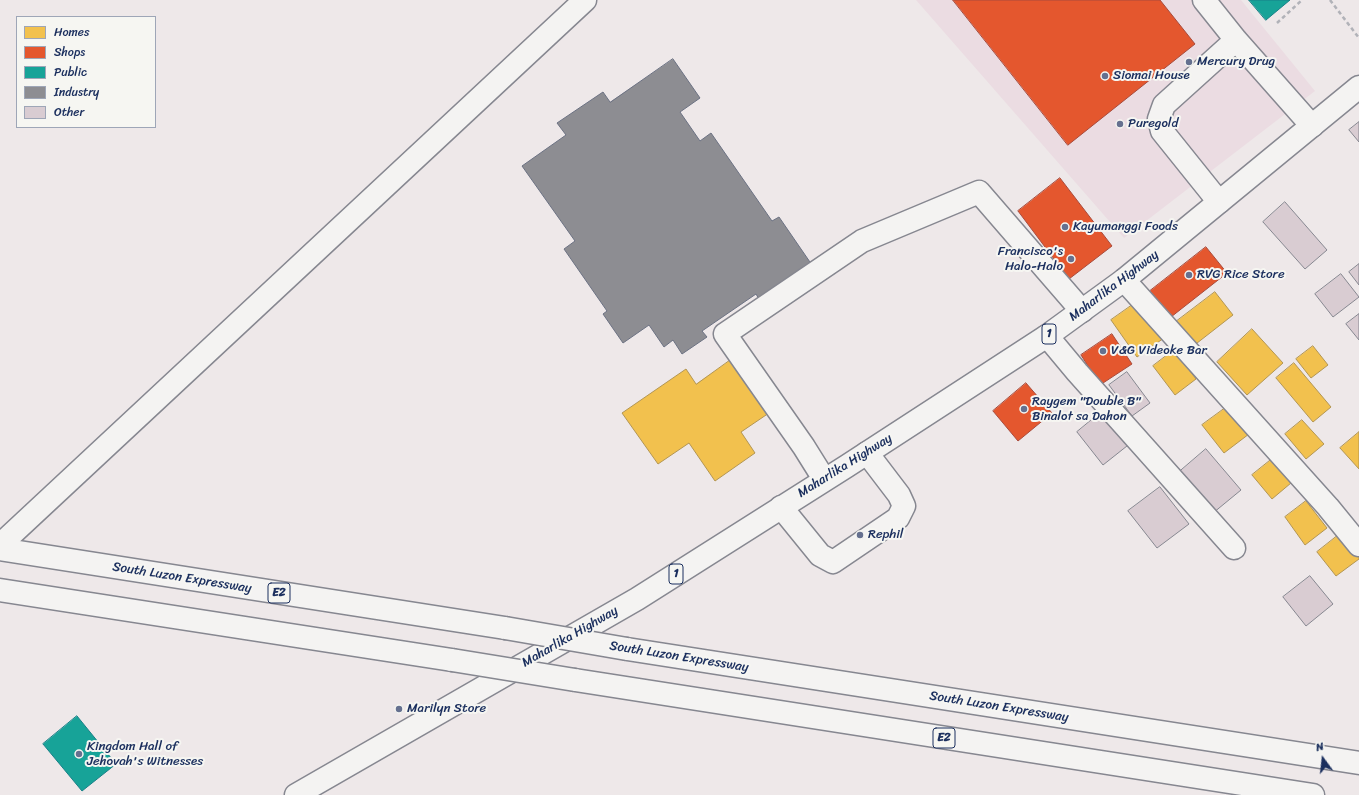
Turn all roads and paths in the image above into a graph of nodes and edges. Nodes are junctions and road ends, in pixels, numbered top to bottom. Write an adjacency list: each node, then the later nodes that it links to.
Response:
1 (585, 0): 17 (main road)
2 (1204, 0): 7 (main road)
3 (1302, 0): 5 (path)
4 (1330, 0): 6 (path)
5 (1277, 23)
6 (1359, 38)
7 (1236, 40): 9 (main road); 10 (main road)
8 (1359, 88): 9 (main road, Maharlika Highway / 1)
9 (1312, 126): 10 (main road, Maharlika Highway / 1)
10 (1219, 202): 11 (main road, Maharlika Highway / 1)
11 (1124, 280): 12 (main road, Maharlika Highway / 1); 18 (main road)
12 (1082, 311): 13 (main road, Maharlika Highway / 1); 15 (main road)
13 (1047, 336): 14 (main road, Maharlika Highway / 1); 19 (main road)
14 (867, 453): 15 (main road, Maharlika Highway / 1); 16 (main road)
15 (824, 480): 16 (main road, Maharlika Highway / 1)
16 (781, 507): 23 (main road, Maharlika Highway / 1)
17 (0, 545)
18 (1359, 545)
19 (1234, 548)
20 (0, 549): 22 (main road, South Luzon Expressway / E2, bridge)
21 (10, 591): 24 (main road, E2, bridge)
22 (1359, 763)
23 (296, 795)
24 (1313, 795)

